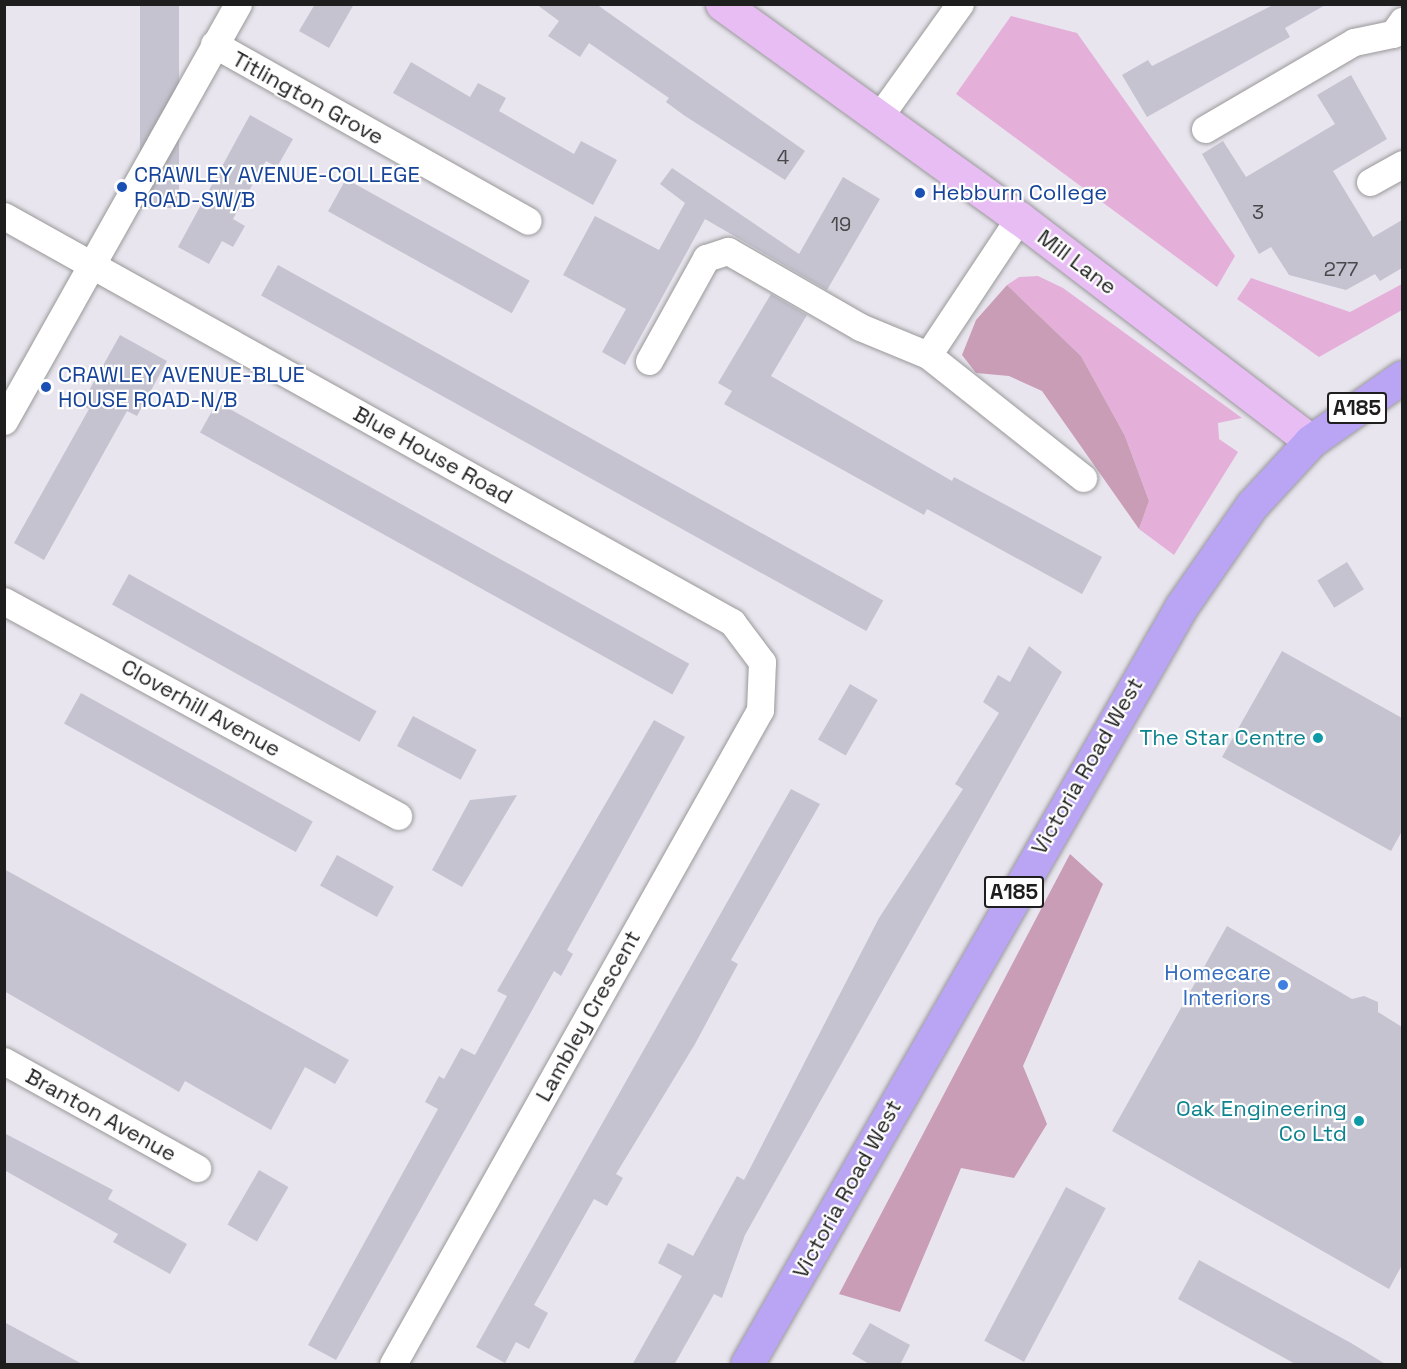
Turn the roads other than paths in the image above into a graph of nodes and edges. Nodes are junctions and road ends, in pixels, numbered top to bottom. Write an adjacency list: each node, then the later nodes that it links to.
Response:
1 (238, 4): 5 (street)
2 (722, 4): 6 (main road, Mill Lane)
3 (960, 4): 6 (street)
4 (1399, 34): 7 (street)
5 (214, 44): 12 (street, Titlington Grove); 13 (street)
6 (879, 117): 11 (main road, Mill Lane)
7 (1205, 129)
8 (1402, 164): 9 (street)
9 (1370, 182)
10 (4, 216): 13 (street, Blue House Road)
11 (1018, 218): 14 (street); 18 (main road, Mill Lane)
12 (528, 221)
13 (89, 264): 17 (street); 21 (street, Blue House Road)
14 (928, 355): 15 (street); 19 (street)
15 (648, 361)
16 (1402, 377): 18 (main road, Victoria Road West / A185)
17 (4, 421)
18 (1311, 441): 26 (main road, Victoria Road West / A185)
19 (1083, 478)
20 (4, 601): 22 (street, Cloverhill Avenue)
21 (762, 662): 25 (street, Lambley Crescent)
22 (398, 816)
23 (4, 1061): 24 (street, Branton Avenue)
24 (197, 1168)
25 (393, 1365)
26 (747, 1365)

